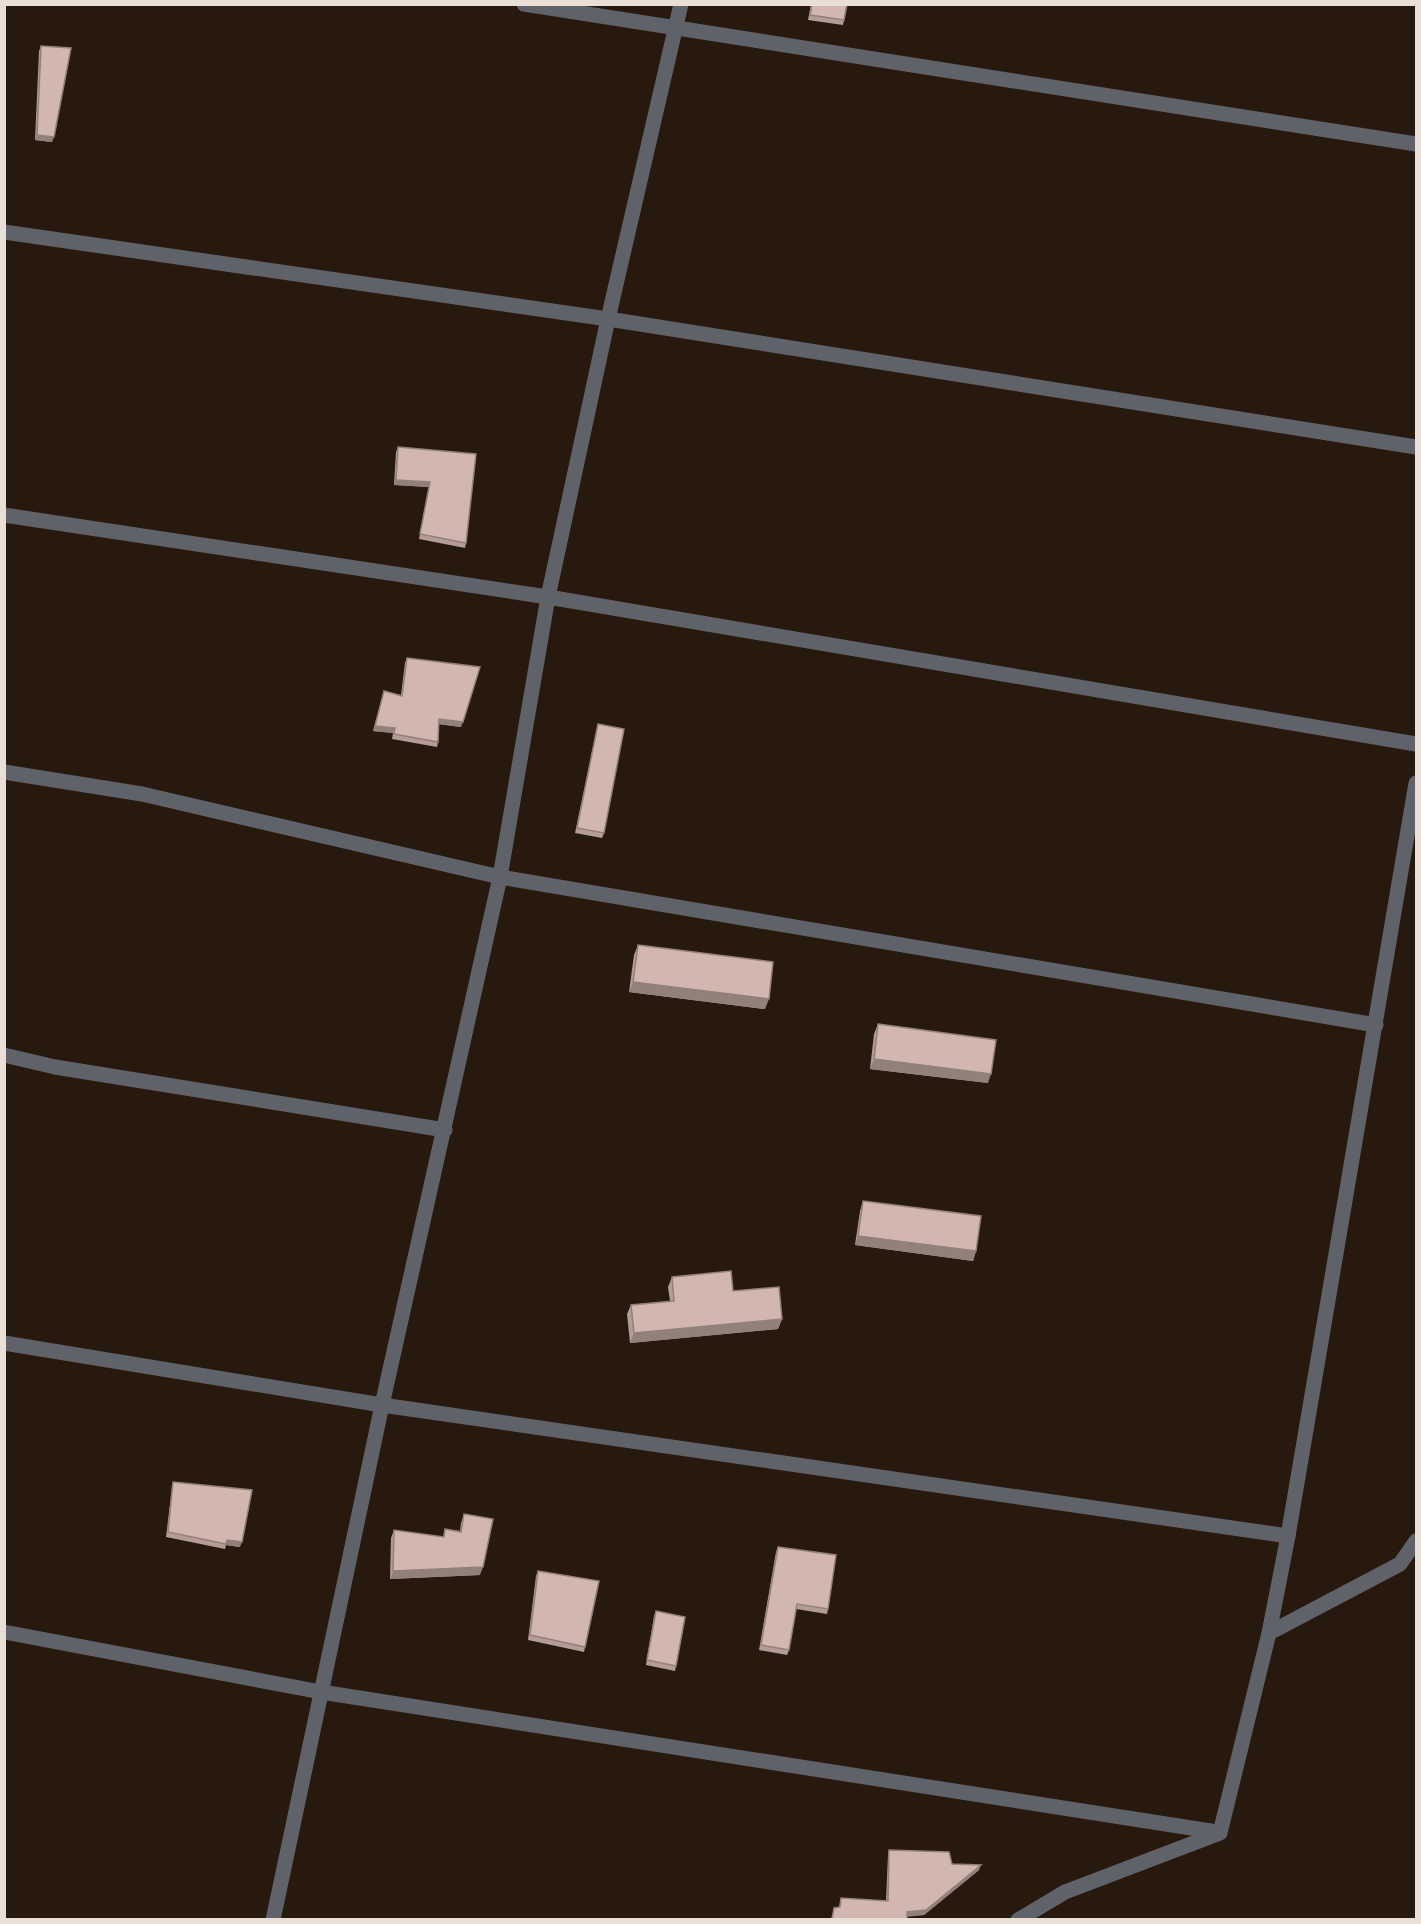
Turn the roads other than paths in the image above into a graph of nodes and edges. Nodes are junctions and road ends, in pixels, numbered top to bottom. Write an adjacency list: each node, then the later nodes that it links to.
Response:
1 (524, 4): 3 (street)
2 (681, 4): 3 (street)
3 (675, 30): 4 (street); 6 (street)
4 (1416, 144)
5 (4, 232): 6 (street)
6 (608, 319): 7 (street); 9 (street)
7 (1416, 447)
8 (4, 515): 9 (street)
9 (548, 597): 10 (street); 13 (street)
10 (1416, 744)
11 (4, 772): 13 (street)
12 (1416, 783): 14 (street)
13 (500, 878): 14 (street); 16 (street)
14 (1376, 1024): 19 (street)
15 (4, 1054): 16 (street)
16 (445, 1131): 18 (street)
17 (4, 1343): 18 (street)
18 (382, 1405): 19 (street); 23 (street)
19 (1288, 1536): 22 (street)
20 (1416, 1541): 22 (street)
21 (4, 1632): 23 (street)
22 (1269, 1633): 24 (street)
23 (321, 1692): 24 (street); 25 (street)
24 (1220, 1833): 26 (street)
25 (273, 1920)
26 (1018, 1920)

